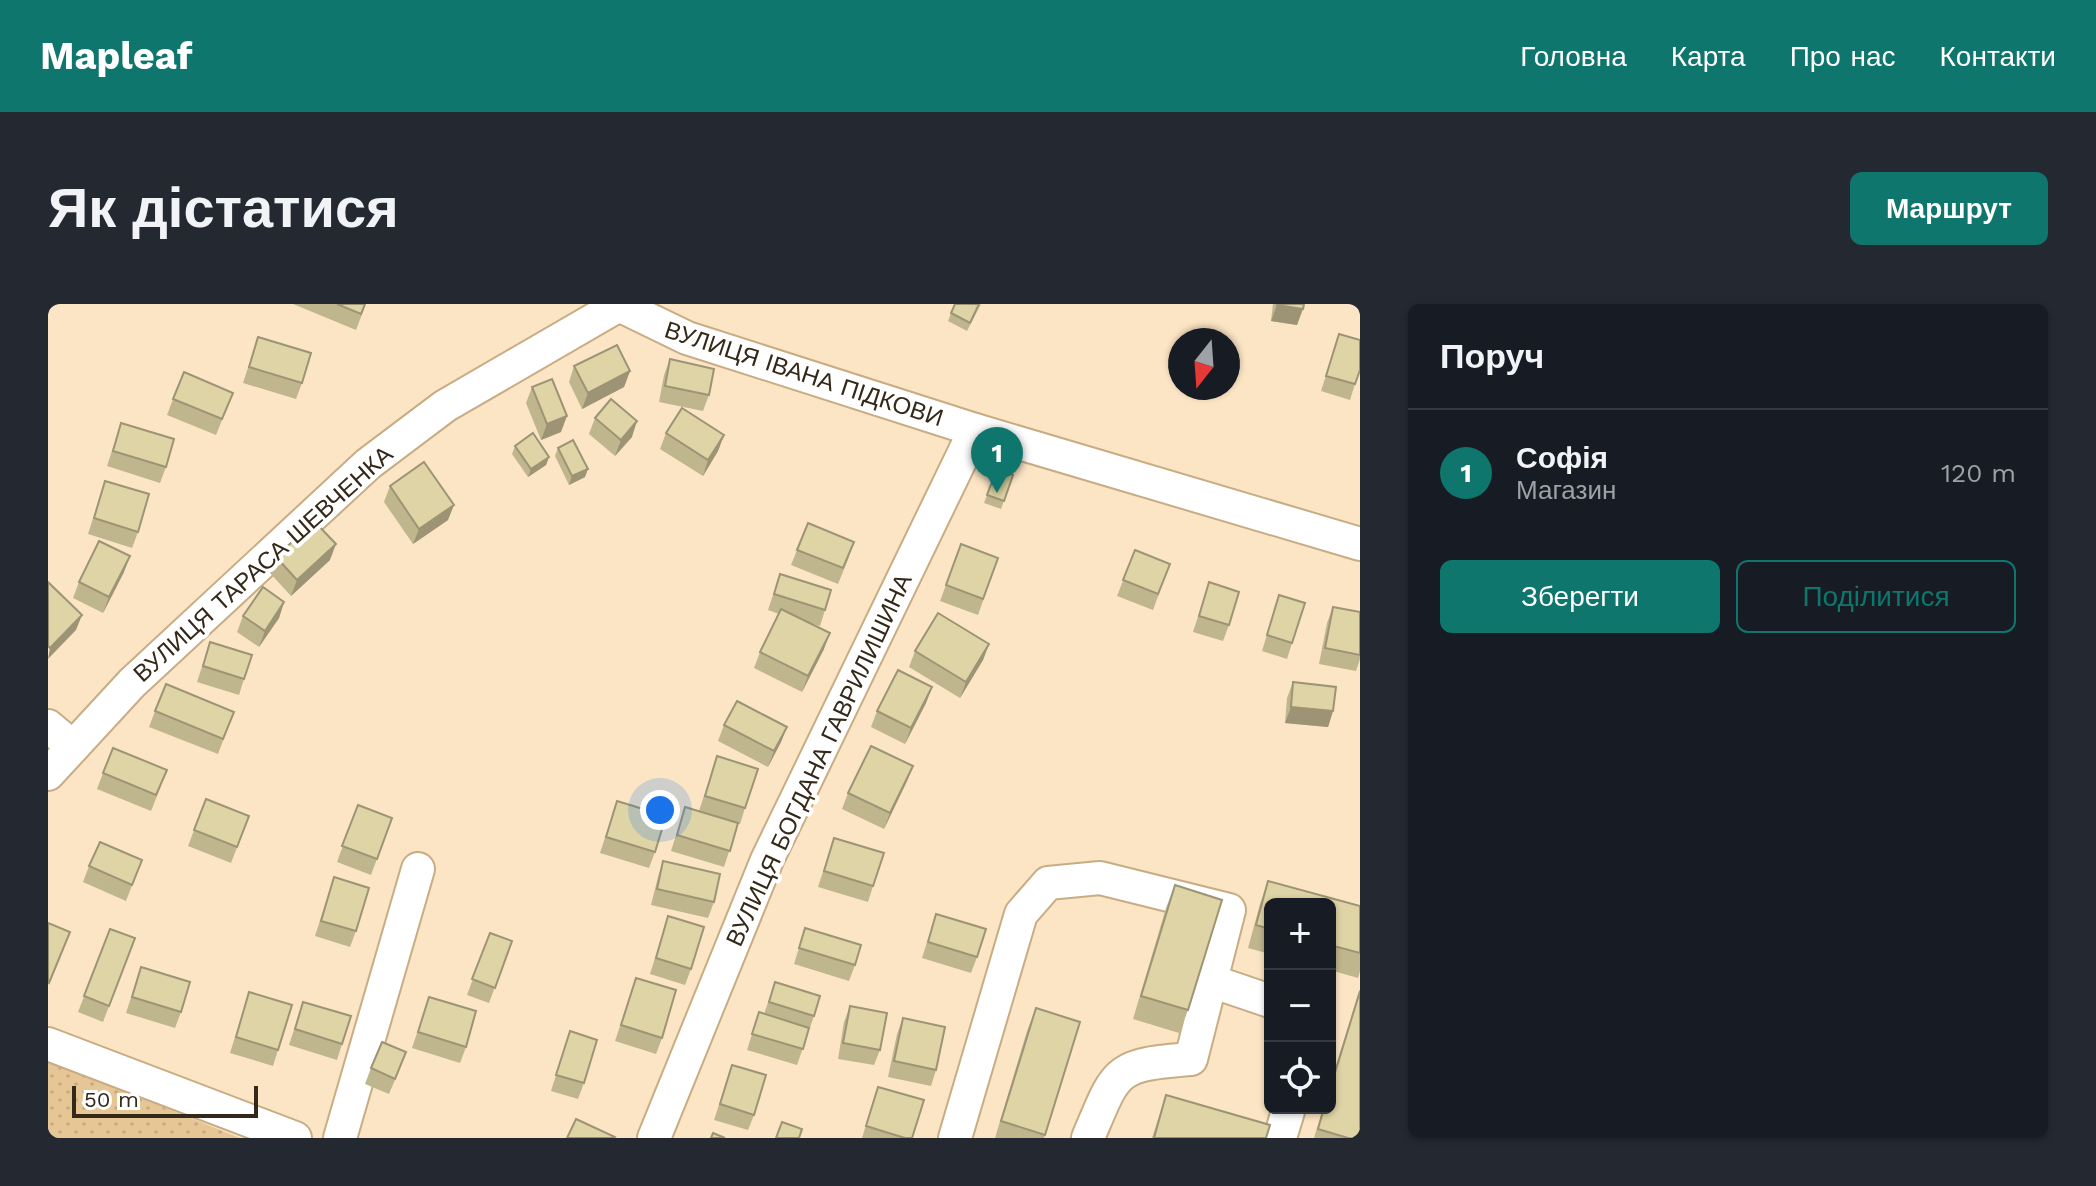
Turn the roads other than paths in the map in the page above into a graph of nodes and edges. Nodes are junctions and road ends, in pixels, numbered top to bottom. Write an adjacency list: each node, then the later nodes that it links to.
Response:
1 (619, 304): 2 (street, ВУЛИЦЯ ІВАНА ПІДКОВИ); 5 (street, ВУЛИЦЯ ТАРАСА ШЕВЧЕНКА)
2 (975, 430): 3 (street, ВУЛИЦЯ ІВАНА ПІДКОВИ); 14 (street, ВУЛИЦЯ БОГДАНА ГАВРИЛИШИНА)
3 (1360, 544)
4 (48, 726): 5 (street)
5 (73, 747): 6 (street, ВУЛИЦЯ ТАРАСА ШЕВЧЕНКА)
6 (48, 774)
7 (418, 869): 13 (street)
8 (1211, 981): 9 (street); 15 (street); 16 (street)
9 (1264, 999)
10 (48, 1044): 12 (street)
11 (1287, 1114): 17 (street)
12 (295, 1138)
13 (340, 1138)
14 (654, 1138)
15 (955, 1138)
16 (1088, 1138)
17 (1280, 1138)

